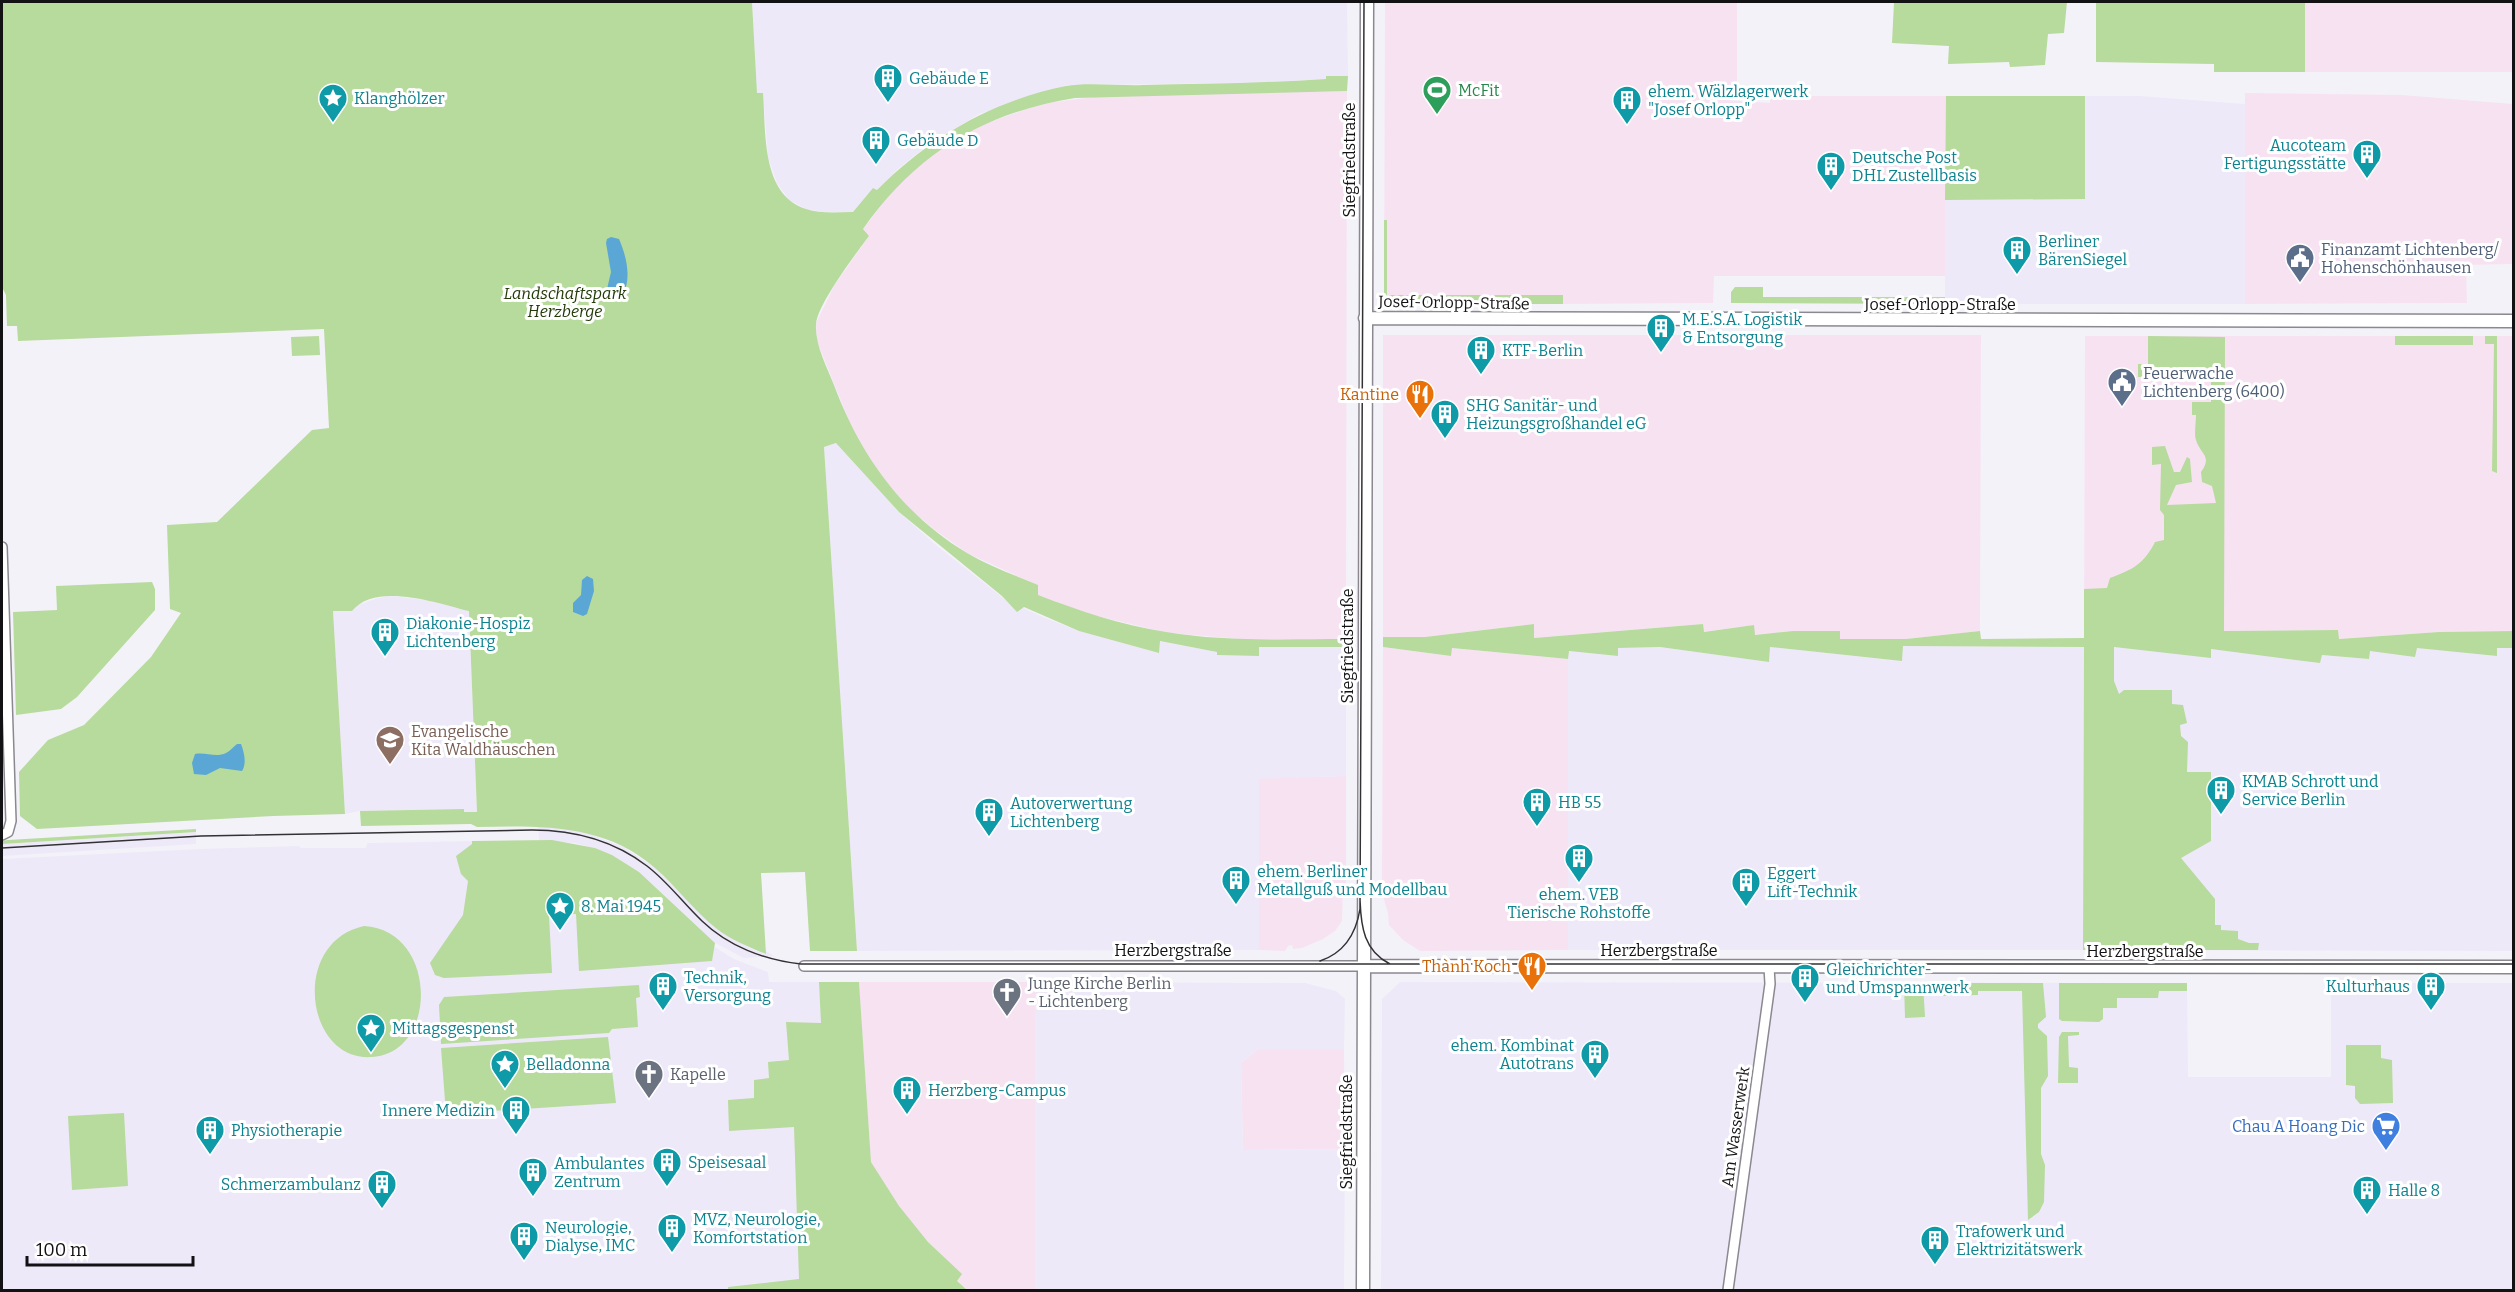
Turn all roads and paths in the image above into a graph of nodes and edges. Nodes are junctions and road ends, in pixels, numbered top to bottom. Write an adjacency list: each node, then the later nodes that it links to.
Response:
1 (1367, 2): 2 (street, Siegfriedstraße)
2 (1365, 318): 3 (street, Josef-Orlopp-Straße); 7 (street, Siegfriedstraße)
3 (2514, 321)
4 (2, 547): 5 (street)
5 (2, 835)
6 (804, 966): 7 (street, Herzbergstraße)
7 (1362, 966): 8 (street, Herzbergstraße); 10 (street, Siegfriedstraße)
8 (1769, 967): 9 (street, Herzbergstraße); 11 (street, Am Wasserwerk)
9 (2514, 967)
10 (1363, 1290)
11 (1728, 1290)

